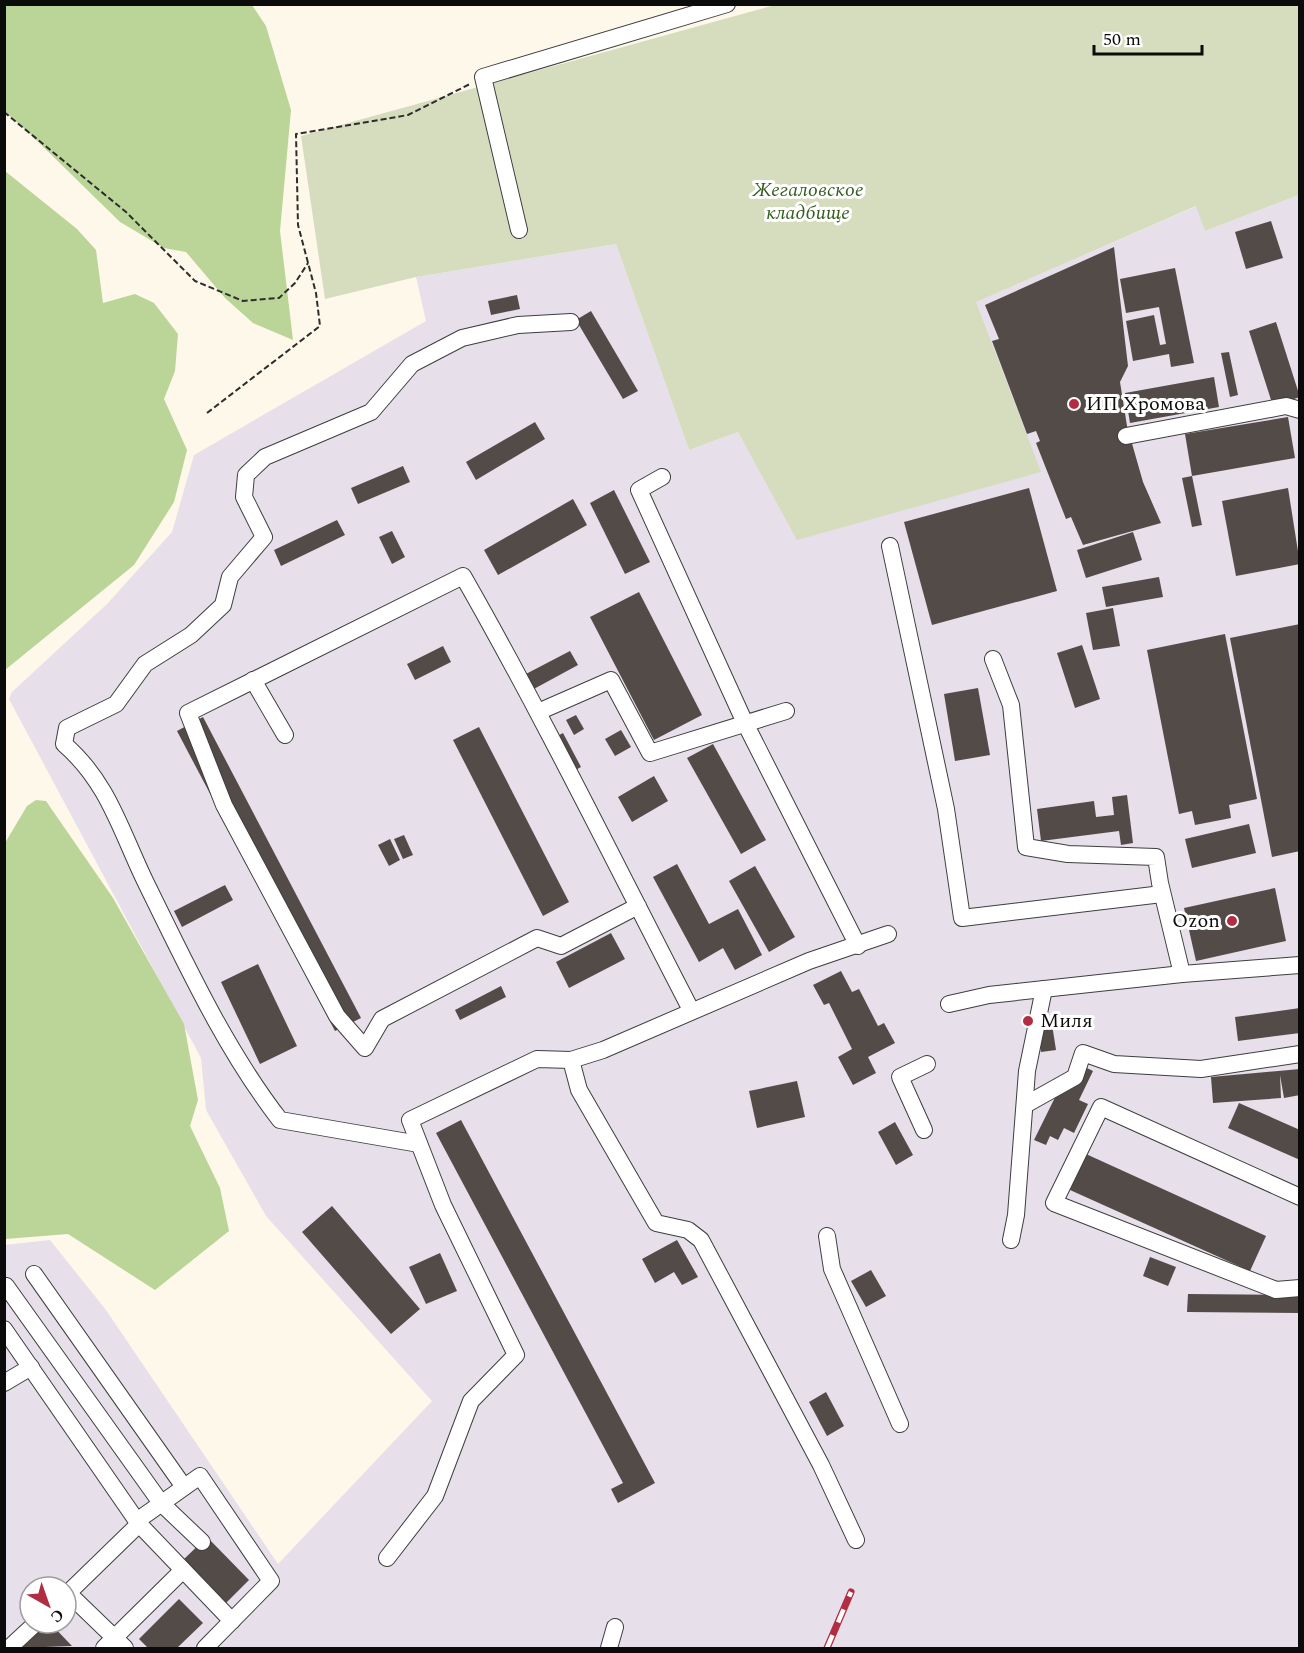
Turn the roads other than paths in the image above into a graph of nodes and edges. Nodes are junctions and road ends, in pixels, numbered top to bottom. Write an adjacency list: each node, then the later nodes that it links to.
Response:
1 (727, 4): 2 (street)
2 (519, 230)
3 (572, 322): 28 (street)
4 (1299, 410): 5 (street)
5 (1126, 436)
6 (662, 477): 12 (street)
7 (890, 546): 14 (street)
8 (993, 659): 14 (street)
9 (253, 680): 11 (street); 13 (street); 15 (street)
10 (786, 711): 12 (street)
11 (538, 712): 12 (street); 15 (street)
12 (745, 723): 17 (street)
13 (285, 735)
14 (1162, 894): 19 (street)
15 (638, 906): 22 (street)
16 (888, 934): 17 (street)
17 (858, 946): 22 (street)
18 (1299, 965): 19 (street)
19 (1182, 974): 20 (street)
20 (1044, 989): 21 (street); 26 (street)
21 (949, 1004)
22 (691, 1010): 24 (street)
23 (1299, 1054): 26 (street)
24 (571, 1060): 28 (street); 42 (street)
25 (927, 1064): 27 (street)
26 (1025, 1105): 31 (street)
27 (924, 1130)
28 (419, 1144): 44 (street)
29 (1299, 1197): 34 (street)
30 (827, 1236): 38 (street)
31 (1011, 1240)
32 (34, 1274): 39 (street)
33 (6, 1286): 40 (street)
34 (1299, 1288)
35 (4, 1329): 36 (street)
36 (31, 1367): 37 (street); 41 (street)
37 (4, 1383)
38 (900, 1424)
39 (184, 1487): 40 (street); 48 (street)
40 (161, 1503): 41 (street); 43 (street)
41 (139, 1522): 45 (street); 46 (street)
42 (856, 1540)
43 (202, 1542)
44 (387, 1558)
45 (183, 1570): 48 (street); 51 (street)
46 (78, 1583)
47 (78, 1606): 51 (street)
48 (232, 1621): 53 (street)
49 (615, 1627): 54 (street)
50 (23, 1635): 52 (street)
51 (114, 1645)
52 (9, 1648)
53 (205, 1648)
54 (609, 1648)

